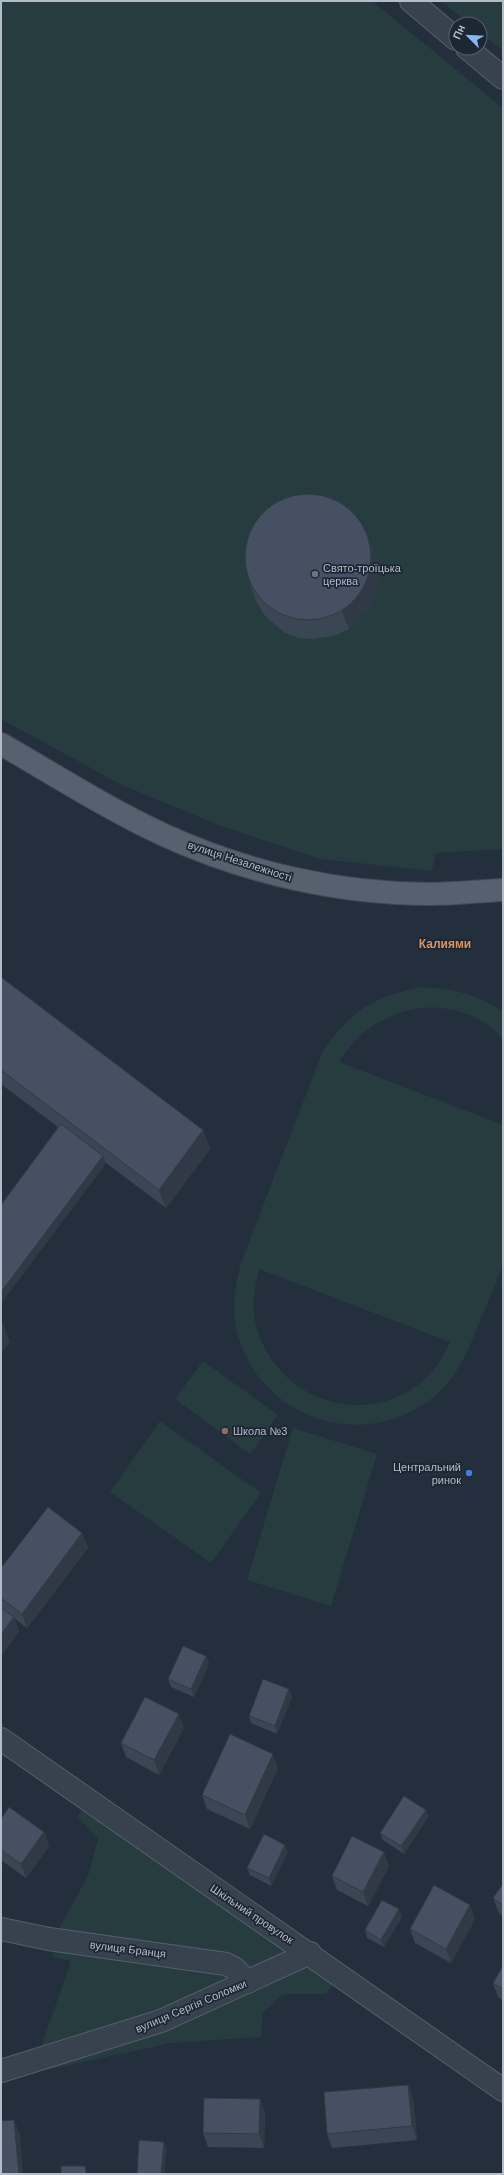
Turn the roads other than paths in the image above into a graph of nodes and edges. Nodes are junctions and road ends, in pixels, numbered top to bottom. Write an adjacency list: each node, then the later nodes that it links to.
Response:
1 (411, 1): 2 (street)
2 (448, 32)
3 (477, 56): 4 (street)
4 (503, 78)
5 (1, 744): 6 (main road, вулиця Незалежності)
6 (503, 890)
7 (1, 1739): 9 (street, Шкільний провулок)
8 (1, 1929): 10 (street, вулиця Бранця)
9 (310, 1953): 10 (street, вулиця Сергія Соломки); 12 (street, Шкільний провулок)
10 (248, 1982): 11 (street, вулиця Сергія Соломки)
11 (1, 2071)
12 (503, 2090)

